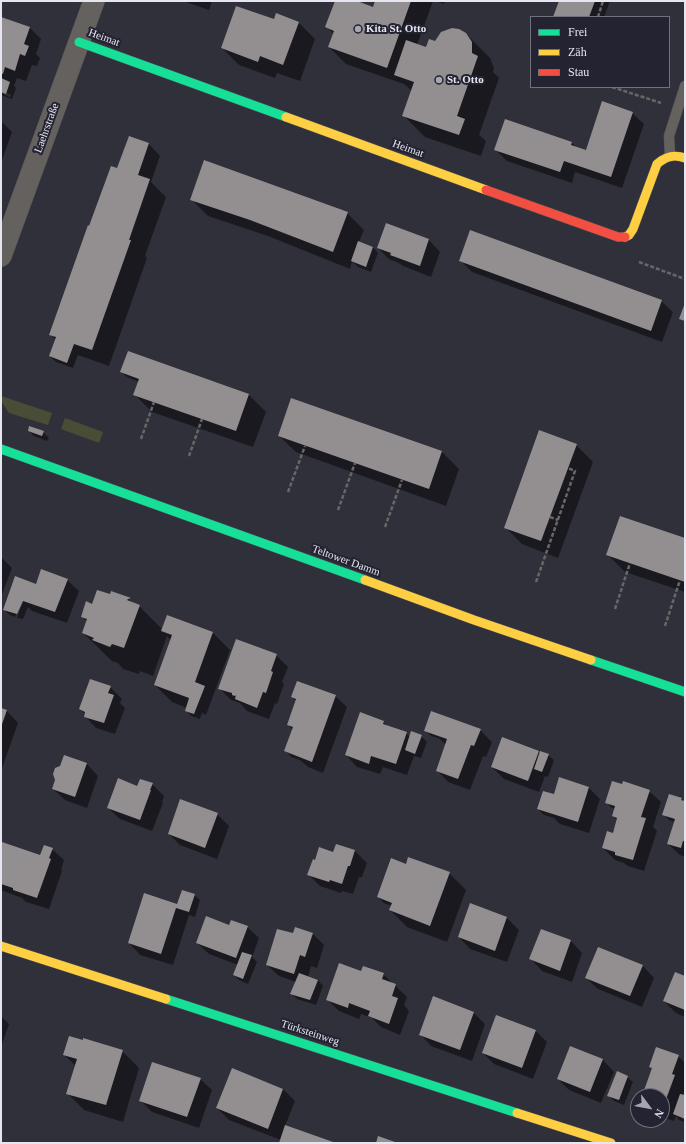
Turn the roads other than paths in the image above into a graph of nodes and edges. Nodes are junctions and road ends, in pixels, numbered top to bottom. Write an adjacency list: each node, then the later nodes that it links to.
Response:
1 (94, 1): 2 (street, Laehrstraße)
2 (79, 42): 4 (street, Heimat); 6 (street, Laehrstraße)
3 (685, 86): 4 (lane)
4 (670, 156): 5 (street)
5 (685, 158)
6 (1, 256)
7 (1, 449): 8 (street, Teltower Damm)
8 (685, 692)
9 (1, 946): 10 (street, Türksteinweg)
10 (611, 1143)

